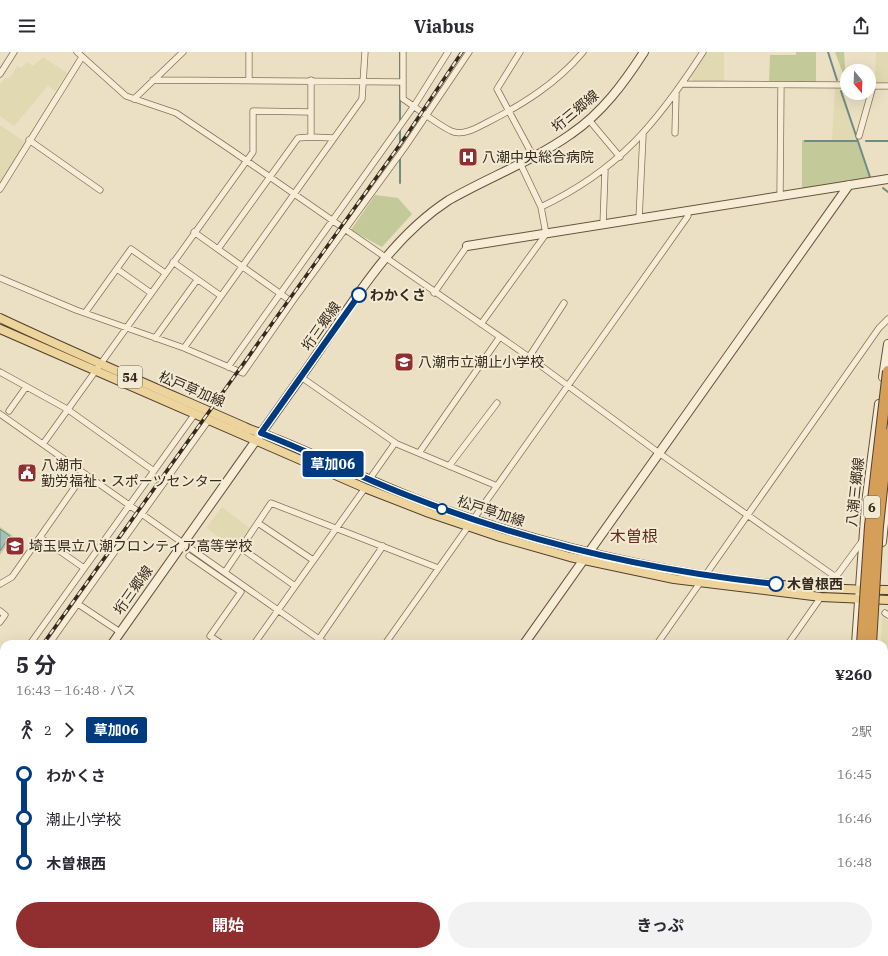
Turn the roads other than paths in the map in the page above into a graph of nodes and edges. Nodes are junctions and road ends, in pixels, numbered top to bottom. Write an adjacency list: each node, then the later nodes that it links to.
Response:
1 (14, 52): 14 (street)
2 (77, 52): 13 (street)
3 (183, 52): 15 (street)
4 (249, 52): 16 (street)
5 (365, 52): 18 (street)
6 (403, 52): 19 (street)
7 (448, 52): 28 (street)
8 (468, 52): 31 (street)
9 (520, 52): 29 (street)
10 (583, 52): 29 (street)
11 (644, 52): 32 (street, 垳三郷線)
12 (703, 52): 20 (street)
13 (82, 57): 26 (street); 38 (street)
14 (0, 74)
15 (153, 80): 16 (street); 26 (street)
16 (249, 80): 17 (street)
17 (311, 80): 18 (street); 30 (street)
18 (363, 81): 19 (street); 37 (street)
19 (403, 82): 28 (street)
20 (683, 84): 21 (street); 25 (street)
21 (781, 85): 22 (street); 50 (street)
22 (840, 85)
23 (876, 86): 24 (street)
24 (888, 86)
25 (676, 94): 33 (street); 34 (street)
26 (134, 99): 41 (street)
27 (868, 100): 35 (street)
28 (414, 106): 31 (street); 54 (street)
29 (509, 111): 31 (street); 39 (street)
30 (311, 112): 36 (street); 41 (street)
31 (426, 114): 56 (street)
32 (589, 120): 39 (street, 垳三郷線); 40 (street)
33 (675, 133)
34 (643, 135): 40 (street); 53 (street)
35 (860, 136)
36 (311, 138): 37 (street); 44 (street)
37 (334, 138): 49 (street)
38 (29, 140): 47 (street); 48 (street)
39 (533, 156): 42 (street, 垳三郷線)
40 (620, 157): 43 (street)
41 (246, 162): 44 (street); 57 (street)
42 (520, 163): 51 (street); 61 (street, 垳三郷線)
43 (605, 170): 51 (street); 55 (street)
44 (269, 178): 49 (street); 60 (street)
45 (888, 180): 46 (street)
46 (849, 185): 50 (street); 104 (street)
47 (0, 189)
48 (100, 190)
49 (293, 195): 54 (street); 63 (street)
50 (780, 196): 52 (street)
51 (541, 207): 58 (street)
52 (687, 211): 53 (street); 90 (street)
53 (639, 219): 55 (street)
54 (332, 222): 56 (street); 70 (street)
55 (603, 225): 58 (street)
56 (345, 231): 61 (street); 72 (street)
57 (194, 232): 60 (street); 62 (street)
58 (546, 234): 59 (street); 77 (street)
59 (467, 246): 69 (street)
60 (218, 249): 63 (street)
61 (386, 258): 69 (street); 89 (street, 垳三郷線)
62 (173, 262): 65 (street); 67 (street)
63 (242, 266): 70 (street); 71 (street)
64 (117, 269): 65 (street); 68 (street); 74 (street)
65 (165, 273): 68 (street)
66 (0, 278): 74 (street)
67 (197, 280): 71 (street); 80 (street)
68 (151, 293): 78 (street)
69 (434, 293): 77 (street)
70 (280, 294): 72 (street); 86 (street)
71 (221, 296): 83 (street)
72 (292, 302): 86 (street)
73 (564, 303): 84 (street)
74 (85, 313): 78 (street)
75 (0, 318): 85 (main road, 松戸草加線 / 54)
76 (888, 319): 115 (street)
77 (481, 324): 81 (street)
78 (126, 328): 80 (street); 85 (street)
79 (0, 329): 85 (main road, 松戸草加線 / 54)
80 (155, 338): 83 (street)
81 (499, 338): 84 (street); 103 (street)
82 (888, 344): 112 (street, 八潮三郷線)
83 (184, 348): 86 (street)
84 (528, 358): 90 (street)
85 (97, 366): 93 (street); 96 (main road, 松戸草加線 / 54); 98 (main road, 松戸草加線 / 54)
86 (228, 367)
87 (888, 371): 161 (highway, 6, bridge)
88 (0, 372): 91 (street)
89 (301, 377): 98 (street, 垳三郷線); 102 (street)
90 (568, 385): 104 (street); 110 (street)
91 (26, 387): 93 (street); 94 (street)
92 (498, 403): 105 (street)
93 (67, 409): 101 (street); 106 (street)
94 (10, 411)
95 (0, 414): 101 (street)
96 (194, 415): 97 (main road, 松戸草加線 / 54); 106 (street)
97 (208, 421): 100 (main road, 松戸草加線 / 54); 114 (street)
98 (261, 433): 100 (street, 垳三郷線); 108 (main road, 松戸草加線 / 54)
99 (888, 434): 163 (highway, 6, bridge)
100 (256, 440): 108 (main road, 松戸草加線 / 54); 122 (street, 垳三郷線)
101 (43, 444): 107 (street)
102 (395, 444): 103 (street); 108 (street)
103 (419, 453): 105 (street)
104 (659, 453): 115 (street); 126 (street)
105 (449, 466): 110 (street)
106 (154, 471): 113 (street)
107 (84, 474): 113 (street); 120 (street)
108 (367, 484): 116 (main road, 松戸草加線 / 54); 118 (main road, 松戸草加線 / 54); 119 (street)
109 (888, 485): 111 (street)
110 (497, 486): 116 (street)
111 (887, 501): 112 (street); 137 (street); 138 (street)
112 (866, 503): 121 (street, 八潮三郷線)
113 (130, 506): 114 (street); 128 (street)
114 (142, 514): 122 (street); 145 (street)
115 (748, 515): 121 (street); 131 (street)
116 (473, 519): 118 (street); 126 (main road, 松戸草加線 / 54)
117 (258, 523): 119 (street); 124 (street); 127 (street)
118 (468, 527): 126 (main road, 松戸草加線 / 54); 129 (street)
119 (336, 528): 123 (street); 127 (street)
120 (40, 538): 128 (street); 133 (street)
121 (863, 539): 136 (street, 八潮三郷線)
122 (183, 543): 130 (street); 149 (street, 垳三郷線)
123 (383, 546): 129 (street); 150 (street)
124 (241, 548): 130 (street); 135 (street)
125 (189, 556): 140 (street)
126 (586, 556): 131 (main road, 松戸草加線 / 54); 132 (main road, 松戸草加線 / 54); 157 (street)
127 (313, 560): 135 (street)
128 (84, 568): 151 (street)
129 (438, 568): 156 (street)
130 (225, 572): 134 (street)
131 (706, 575): 132 (street); 136 (main road, 松戸草加線 / 54)
132 (700, 583): 141 (main road, 松戸草加線 / 54); 158 (street)
133 (0, 584)
134 (245, 586): 140 (street); 146 (street)
135 (294, 586): 146 (street)
136 (859, 589): 137 (main road, 松戸草加線 / 54); 142 (street, 八潮三郷線)
137 (868, 590): 138 (main road, 松戸草加線 / 54); 142 (street)
138 (877, 590): 139 (main road, 松戸草加線 / 54); 143 (street)
139 (888, 590)
140 (241, 592): 154 (street)
141 (821, 597): 142 (main road, 松戸草加線 / 54); 159 (street)
142 (858, 600): 143 (main road, 松戸草加線 / 54); 160 (street, 八潮三郷線)
143 (873, 600): 144 (main road, 松戸草加線 / 54); 162 (street); 164 (street)
144 (888, 600)
145 (78, 604): 149 (street); 152 (street)
146 (278, 610): 150 (street); 155 (street)
147 (0, 611): 148 (street)
148 (0, 622)
149 (120, 632): 153 (street, 垳三郷線)
150 (319, 639)
151 (33, 640)
152 (52, 640)
153 (115, 640)
154 (216, 640)
155 (257, 640)
156 (388, 640)
157 (527, 640)
158 (660, 640)
159 (791, 640)
160 (856, 640)
161 (862, 640)
162 (866, 640)
163 (871, 640)
164 (875, 640)

